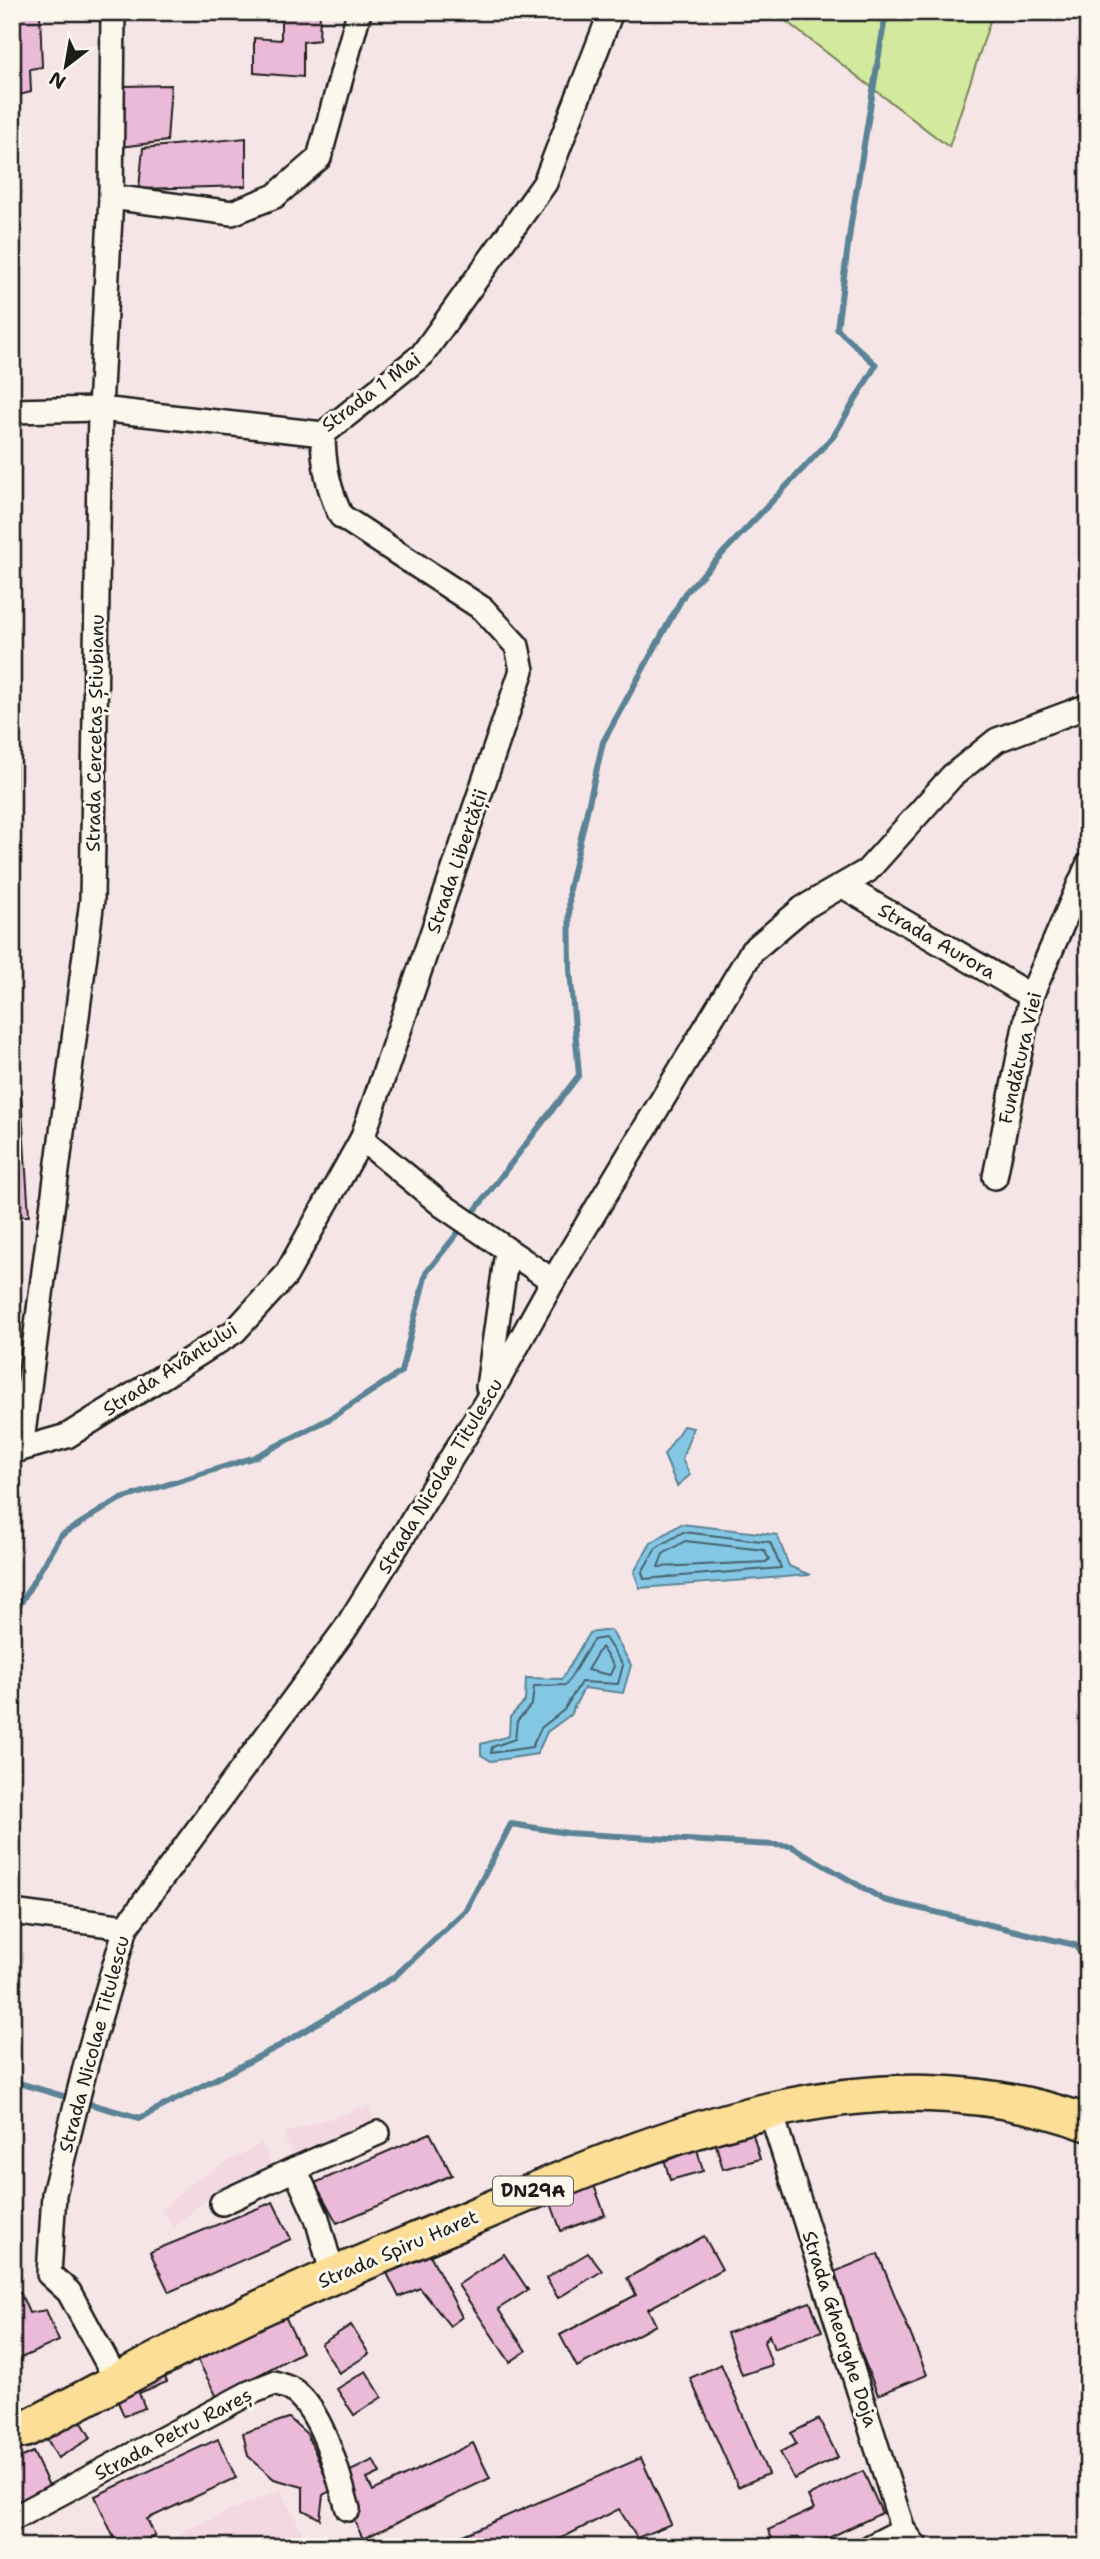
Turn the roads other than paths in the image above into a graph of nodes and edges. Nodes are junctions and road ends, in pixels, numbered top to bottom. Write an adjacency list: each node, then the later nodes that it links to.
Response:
1 (113, 12): 4 (street, Strada Cercetaș Știubianu)
2 (359, 12): 4 (street)
3 (611, 12): 7 (street, Strada 1 Mai)
4 (111, 197): 5 (street, Strada Cercetaș Știubianu)
5 (100, 409): 6 (street, Strada 1 Mai); 7 (street, Strada 1 Mai); 17 (street, Strada Cercetaș Știubianu)
6 (12, 411)
7 (323, 434): 12 (street, Strada Libertății)
8 (1088, 706): 10 (street, Strada Nicolae Titulescu)
9 (1088, 865): 11 (street, Fundătura Viei)
10 (843, 886): 11 (street, Strada Aurora); 15 (street, Strada Nicolae Titulescu)
11 (1031, 996): 13 (street, Fundătura Viei)
12 (362, 1139): 14 (street); 17 (street, Strada Avântului)
13 (995, 1177)
14 (507, 1252): 15 (street); 16 (street)
15 (553, 1281): 16 (street, Strada Nicolae Titulescu)
16 (486, 1402): 19 (street, Strada Nicolae Titulescu)
17 (17, 1448)
18 (12, 1913): 19 (street)
19 (126, 1927): 26 (street, Strada Nicolae Titulescu)
20 (770, 2109): 21 (main road, Strada Spiru Haret / DN29A); 25 (main road, Strada Spiru Haret / DN29A); 30 (street, Strada Gheorghe Doja)
21 (1088, 2123)
22 (378, 2133): 23 (street)
23 (295, 2169): 24 (street); 25 (street)
24 (222, 2203)
25 (333, 2276): 26 (main road, Strada Spiru Haret / DN29A)
26 (116, 2379): 27 (main road, Strada Spiru Haret / DN29A)
27 (17, 2436)
28 (348, 2509): 29 (street, Strada Petru Rareș)
29 (12, 2519)
30 (910, 2538): 31 (street)
31 (870, 2547)

